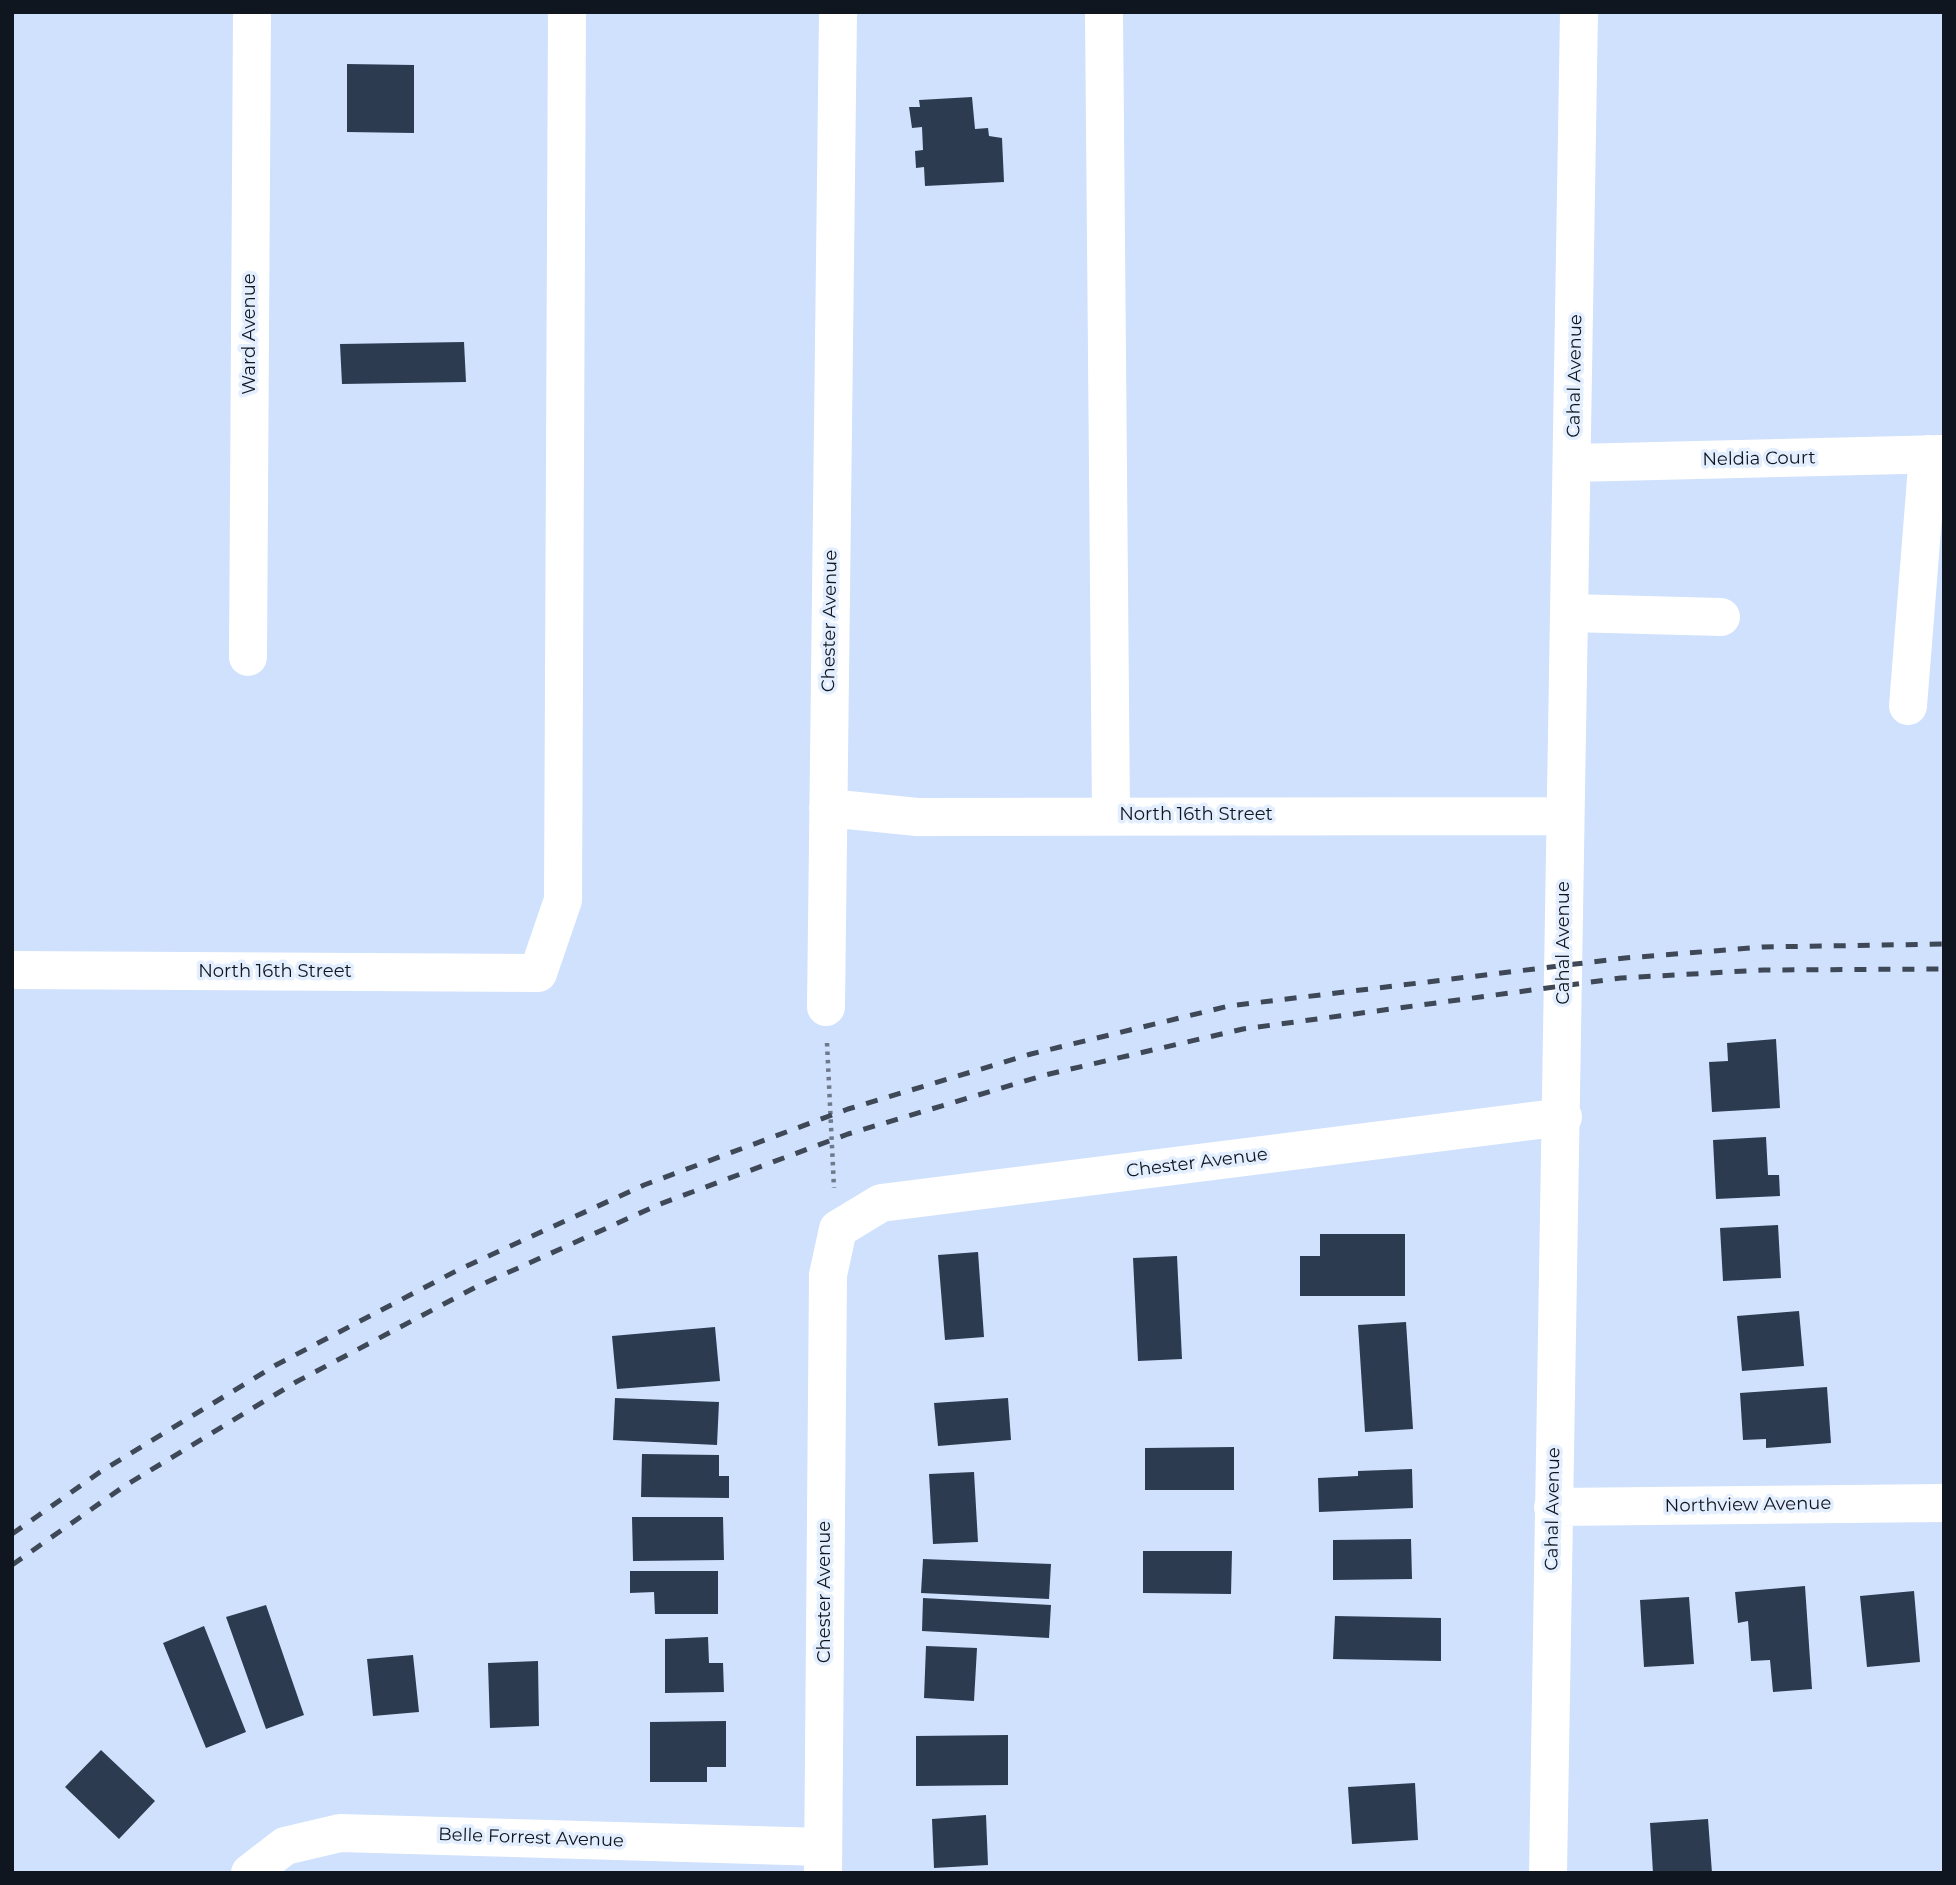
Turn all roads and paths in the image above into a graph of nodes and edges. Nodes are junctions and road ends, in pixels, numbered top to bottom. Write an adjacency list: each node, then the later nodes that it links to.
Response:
1 (252, 12): 10 (street, Ward Avenue)
2 (567, 12): 15 (street, North 16th Street)
3 (838, 12): 12 (street, Chester Avenue)
4 (1104, 12): 13 (street)
5 (1579, 12): 7 (street, Cahal Avenue)
6 (1936, 454): 7 (street, Neldia Court); 11 (street)
7 (1574, 463): 8 (street, Cahal Avenue)
8 (1570, 613): 9 (street); 14 (street, Cahal Avenue)
9 (1721, 617)
10 (248, 657)
11 (1908, 706)
12 (828, 808): 13 (street, North 16th Street); 16 (street, Chester Avenue)
13 (1111, 815): 14 (street, North 16th Street)
14 (1565, 816): 17 (street, Cahal Avenue)
15 (12, 970)
16 (826, 1007): 18 (path)
17 (1563, 1116): 18 (street, Chester Avenue); 20 (street, Cahal Avenue)
18 (838, 1229): 21 (street, Chester Avenue)
19 (1944, 1503): 20 (street, Northview Avenue)
20 (1553, 1507): 23 (street, Cahal Avenue)
21 (823, 1860): 22 (street, Belle Forrest Avenue)
22 (250, 1873)
23 (1548, 1873)

